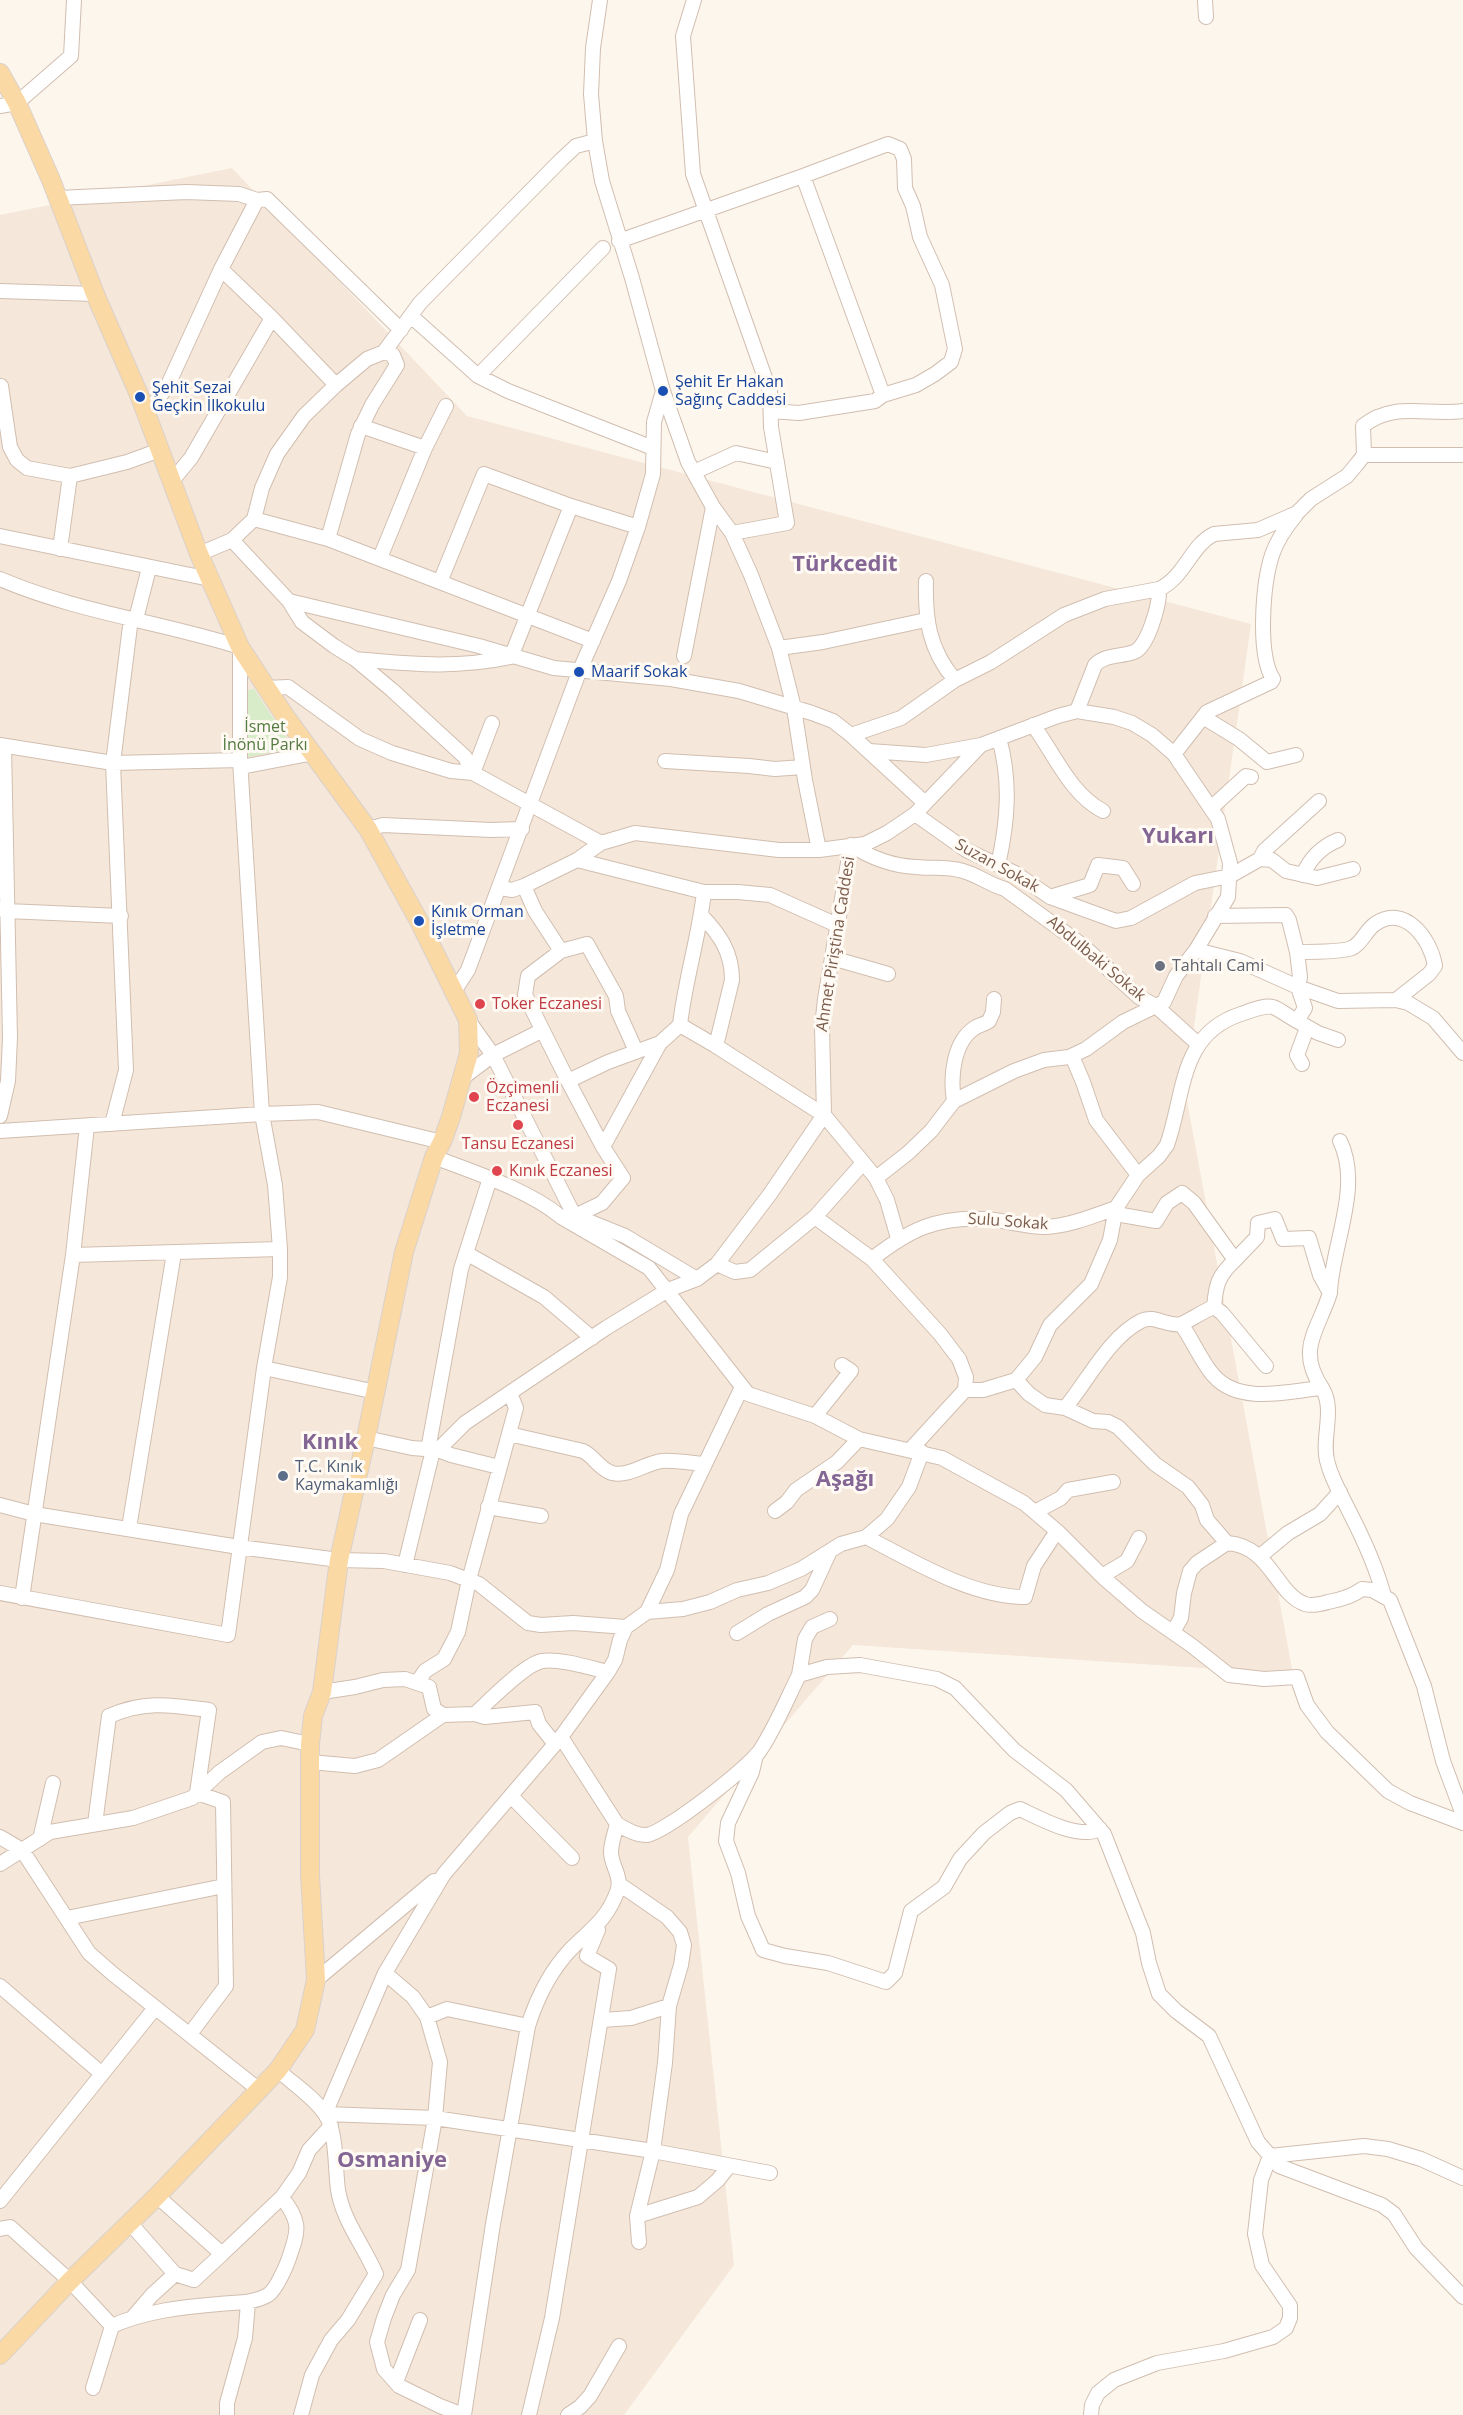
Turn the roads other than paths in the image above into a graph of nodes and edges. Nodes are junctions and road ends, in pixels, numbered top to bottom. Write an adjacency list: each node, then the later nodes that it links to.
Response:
1 (74, 0): 7 (street)
2 (600, 0): 8 (street)
3 (694, 0): 12 (street)
4 (1205, 0): 5 (street)
5 (1206, 17)
6 (0, 73): 7 (main road)
7 (8, 104): 10 (main road)
8 (595, 141): 13 (street); 18 (street)
9 (803, 176): 12 (street); 26 (street); 26 (street)
10 (58, 198): 11 (street); 17 (main road)
11 (256, 200): 15 (street); 20 (street)
12 (704, 210): 13 (street); 28 (street)
13 (619, 241): 25 (street)
14 (603, 248): 22 (street)
15 (221, 269): 19 (street); 30 (street)
16 (0, 291): 17 (street)
17 (96, 294): 30 (main road)
18 (411, 316): 20 (street); 22 (street)
19 (272, 318): 24 (street); 41 (street)
20 (401, 330): 21 (street)
21 (384, 352): 24 (street); 31 (street)
22 (478, 376): 34 (street)
23 (0, 383): 32 (street)
24 (336, 385): 45 (street)
25 (663, 391): 34 (street); 39 (street)
26 (883, 395): 28 (street)
27 (446, 406): 33 (street)
28 (771, 411): 38 (street)
29 (1463, 411): 36 (street)
30 (146, 416): 35 (main road)
31 (362, 426): 33 (street); 49 (street)
32 (4, 434): 40 (street)
33 (425, 448): 53 (street)
34 (653, 448): 46 (street)
35 (160, 450): 40 (street); 41 (main road)
36 (1364, 455): 37 (street); 44 (street)
37 (1463, 455)
38 (777, 462): 39 (street); 47 (street)
39 (694, 472): 43 (street)
40 (70, 476): 51 (street)
41 (172, 481): 52 (main road)
42 (571, 506): 46 (street); 58 (street); 61 (street)
43 (713, 507): 47 (street); 68 (street)
44 (1297, 513): 59 (street); 75 (street)
45 (254, 519): 49 (street); 50 (street)
46 (638, 527): 64 (street)
47 (732, 533): 66 (street)
48 (0, 536): 51 (street)
49 (327, 539): 53 (street)
50 (232, 540): 52 (street); 60 (street)
51 (60, 549): 54 (street)
52 (199, 554): 56 (main road)
53 (380, 558): 58 (street)
54 (149, 568): 56 (street); 62 (street)
55 (0, 579): 62 (street)
56 (210, 579): 65 (main road)
57 (926, 581): 63 (street)
58 (440, 582): 61 (street)
59 (1159, 589): 71 (street); 74 (street)
60 (289, 601): 67 (street); 69 (street)
61 (526, 615): 64 (street); 67 (street)
62 (134, 619): 65 (street); 87 (street)
63 (926, 620): 66 (street); 71 (street)
64 (593, 642): 70 (street)
65 (240, 647): 72 (main road); 88 (street)
66 (779, 648): 73 (street)
67 (511, 657): 69 (street); 70 (street)
68 (684, 657)
69 (355, 659): 90 (street)
70 (579, 672): 73 (street); 94 (street)
71 (955, 680): 78 (street)
72 (265, 688): 83 (main road); 90 (street)
73 (794, 708): 78 (street); 89 (street)
74 (1077, 711): 77 (street); 84 (street)
75 (1203, 717): 84 (street); 85 (street)
76 (492, 723): 90 (street)
77 (1033, 725): 79 (street); 96 (street)
78 (851, 735): 82 (street)
79 (999, 738): 80 (street); 106 (street)
80 (981, 745): 82 (street); 93 (street)
81 (2, 746): 87 (street); 117 (street)
82 (869, 751): 93 (street)
83 (314, 753): 88 (street); 98 (main road)
84 (1174, 754): 95 (street)
85 (1296, 755)
86 (665, 761): 89 (street)
87 (113, 763): 88 (street); 118 (street)
88 (241, 763): 148 (street)
89 (803, 767): 103 (street)
90 (473, 773): 94 (street)
91 (1251, 777): 95 (street)
92 (1319, 801): 104 (street, Suzan Sokak)
93 (925, 803): 97 (street)
94 (529, 805): 99 (street); 101 (street)
95 (1210, 808): 110 (street)
96 (1103, 811)
97 (915, 813): 102 (street); 106 (street, Suzan Sokak)
98 (368, 829): 99 (street); 128 (main road)
99 (522, 829): 113 (street)
100 (1338, 840): 109 (street)
101 (601, 843): 103 (street); 105 (street)
102 (851, 845): 103 (street); 114 (street, Abdulbaki Sokak); 121 (street, Ahmet Piriştina Caddesi)
103 (819, 850)
104 (1260, 859): 109 (street); 110 (street, Suzan Sokak)
105 (577, 860): 112 (street); 115 (street)
106 (998, 865): 108 (street, Suzan Sokak)
107 (1353, 869): 109 (street)
108 (1015, 873): 114 (street); 116 (street, Suzan Sokak)
109 (1303, 875)
110 (1230, 876): 116 (street, Suzan Sokak); 120 (street)
111 (1133, 884): 116 (street, Suzan Sokak)
112 (524, 886): 113 (street); 123 (street)
113 (500, 888): 128 (street)
114 (1005, 889): 131 (street, Abdulbaki Sokak)
115 (704, 892): 119 (street); 121 (street)
116 (1050, 897)
117 (4, 910): 118 (street); 150 (street)
118 (121, 916): 151 (street)
119 (702, 916): 134 (street); 139 (street)
120 (1215, 916): 122 (street); 124 (street)
121 (837, 925): 125 (street, Ahmet Piriştina Caddesi)
122 (1196, 950): 127 (street); 131 (street)
123 (561, 951): 135 (street); 140 (street)
124 (1297, 952): 127 (street); 130 (street)
125 (832, 958): 126 (street); 149 (street, Ahmet Piriştina Caddesi)
126 (888, 974)
127 (1298, 987): 130 (street); 133 (street)
128 (455, 990): 132 (main road)
129 (994, 999): 147 (street)
130 (1396, 1000): 141 (street)
131 (1156, 1006): 138 (street, Abdulbaki Sokak); 143 (street)
132 (468, 1020): 142 (street); 145 (main road)
133 (1302, 1024): 136 (street); 138 (street); 144 (street)
134 (680, 1025): 137 (street); 139 (street)
135 (541, 1030): 142 (street); 146 (street)
136 (1338, 1040)
137 (660, 1043): 140 (street); 155 (street)
138 (1198, 1044): 158 (street)
139 (716, 1046): 149 (street)
140 (636, 1051): 146 (street)
141 (1463, 1053)
142 (494, 1055): 145 (street); 163 (street)
143 (1072, 1056): 147 (street); 158 (street)
144 (1302, 1064)
145 (461, 1079): 156 (main road)
146 (568, 1081): 155 (street)
147 (954, 1101): 160 (street)
148 (262, 1114): 151 (street); 156 (street); 165 (street)
149 (824, 1115): 157 (street); 171 (street)
150 (0, 1116)
151 (112, 1124): 152 (street)
152 (87, 1126): 153 (street); 168 (street)
153 (0, 1131)
154 (1340, 1141): 174 (street)
155 (603, 1147): 163 (street)
156 (438, 1149): 159 (street); 185 (main road)
157 (863, 1163): 160 (street); 162 (street)
158 (1138, 1175): 161 (street)
159 (490, 1178): 163 (street); 167 (street)
160 (876, 1178): 164 (street)
161 (1116, 1211): 164 (street, Sulu Sokak); 170 (street); 181 (street)
162 (815, 1217): 169 (street); 171 (street)
163 (578, 1222): 172 (street); 173 (street)
164 (898, 1238): 169 (street, Sulu Sokak)
165 (280, 1249): 166 (street); 180 (street)
166 (174, 1253): 168 (street); 204 (street)
167 (466, 1253): 177 (street); 192 (street)
168 (73, 1255): 202 (street)
169 (872, 1259): 184 (street)
170 (1235, 1260): 174 (street); 175 (street)
171 (717, 1264): 172 (street)
172 (697, 1279): 173 (street)
173 (668, 1290): 177 (street); 182 (street)
174 (1330, 1293): 183 (street)
175 (1214, 1307): 176 (street); 179 (street)
176 (1181, 1324): 183 (street); 187 (street)
177 (592, 1338): 186 (street)
178 (842, 1365): 188 (street)
179 (1266, 1366)
180 (264, 1368): 185 (street); 209 (street)
181 (1016, 1380): 184 (street); 187 (street)
182 (742, 1387): 188 (street); 194 (street)
183 (1322, 1388): 197 (street)
184 (965, 1390): 193 (street)
185 (375, 1392): 190 (main road)
186 (510, 1393): 189 (street); 192 (street)
187 (1065, 1408): 208 (street)
188 (815, 1416): 191 (street)
189 (509, 1434): 194 (street); 195 (street)
190 (366, 1438): 192 (street); 212 (main road)
191 (859, 1439): 193 (street); 200 (street)
192 (433, 1450): 195 (street); 213 (street)
193 (916, 1451): 201 (street); 206 (street)
194 (704, 1464): 219 (street)
195 (499, 1467): 199 (street)
196 (1113, 1482): 201 (street)
197 (1340, 1492): 211 (street); 217 (street)
198 (0, 1505): 202 (street)
199 (488, 1507): 203 (street); 215 (street)
200 (775, 1511)
201 (1035, 1512): 205 (street)
202 (34, 1514): 204 (street); 218 (street)
203 (541, 1516)
204 (129, 1528): 209 (street)
205 (1057, 1531): 206 (street); 214 (street)
206 (866, 1537): 210 (street)
207 (1139, 1538): 214 (street)
208 (1227, 1543): 211 (street); 222 (street)
209 (239, 1547): 212 (street); 218 (street)
210 (830, 1551): 219 (street); 223 (street)
211 (1258, 1557): 217 (street)
212 (339, 1560): 213 (street); 227 (main road)
213 (405, 1565): 215 (street)
214 (1102, 1576): 222 (street)
215 (469, 1580): 221 (street); 226 (street)
216 (0, 1593): 218 (street)
217 (1384, 1596): 222 (street)
218 (22, 1598)
219 (647, 1612): 221 (street)
220 (830, 1619): 225 (street)
221 (626, 1627): 224 (street)
222 (1173, 1632)
223 (737, 1633)
224 (608, 1672): 228 (street); 230 (street)
225 (799, 1675): 232 (street); 238 (street)
226 (417, 1683): 227 (street); 229 (street)
227 (322, 1692): 231 (main road)
228 (476, 1714): 229 (street); 230 (street)
229 (443, 1715): 231 (street)
230 (558, 1741): 235 (street); 237 (street)
231 (310, 1753): 234 (street); 250 (main road)
232 (756, 1755): 237 (street); 238 (street)
233 (53, 1783): 240 (street)
234 (197, 1793): 236 (street); 236 (street); 246 (street)
235 (511, 1796): 242 (street); 244 (street)
236 (95, 1824): 240 (street)
237 (617, 1824): 245 (street)
238 (1100, 1829): 266 (street)
239 (0, 1837): 241 (street)
240 (40, 1839): 241 (street)
241 (22, 1850): 243 (street); 247 (street)
242 (572, 1858)
243 (0, 1864)
244 (444, 1874): 249 (street); 250 (street)
245 (619, 1884): 248 (street); 252 (street)
246 (224, 1886): 247 (street); 257 (street)
247 (67, 1918): 253 (street)
248 (595, 1928): 255 (street); 256 (street)
249 (385, 1973): 254 (street); 262 (street)
250 (316, 1980): 258 (main road)
251 (0, 1986): 259 (street)
252 (669, 2006): 255 (street); 265 (street)
253 (155, 2008): 257 (street); 259 (street)
254 (427, 2017): 256 (street); 261 (street)
255 (602, 2020): 264 (street)
256 (528, 2026): 263 (street)
257 (190, 2034): 260 (street)
258 (278, 2070): 260 (main road); 262 (street)
259 (102, 2074): 272 (street)
260 (258, 2089): 270 (main road)
261 (435, 2118): 262 (street); 263 (street); 281 (street)
262 (328, 2120): 271 (street); 279 (street)
263 (509, 2130): 264 (street); 293 (street)
264 (580, 2141): 265 (street); 294 (street)
265 (653, 2151): 267 (street); 273 (street)
266 (1270, 2156): 269 (street); 282 (street); 296 (street)
267 (729, 2166): 268 (street); 273 (street)
268 (770, 2173)
269 (1463, 2178)
270 (157, 2196): 274 (main road); 277 (street)
271 (282, 2197): 277 (street); 283 (street)
272 (0, 2201)
273 (638, 2216): 276 (street)
274 (130, 2223): 278 (street); 280 (main road)
275 (3, 2225): 280 (street)
276 (639, 2242)
277 (222, 2254): 278 (street)
278 (175, 2274): 284 (street)
279 (375, 2274): 281 (street); 292 (street)
280 (70, 2281): 286 (street); 288 (main road)
281 (393, 2295): 289 (street)
282 (1463, 2297)
283 (248, 2303): 284 (street); 291 (street)
284 (134, 2316): 286 (street)
285 (420, 2319): 289 (street)
286 (112, 2326): 290 (street)
287 (619, 2346): 295 (street)
288 (0, 2355)
289 (396, 2382): 293 (street)
290 (93, 2388)
291 (227, 2415)
292 (301, 2415)
293 (463, 2415)
294 (529, 2415)
295 (568, 2415)
296 (1091, 2415)

